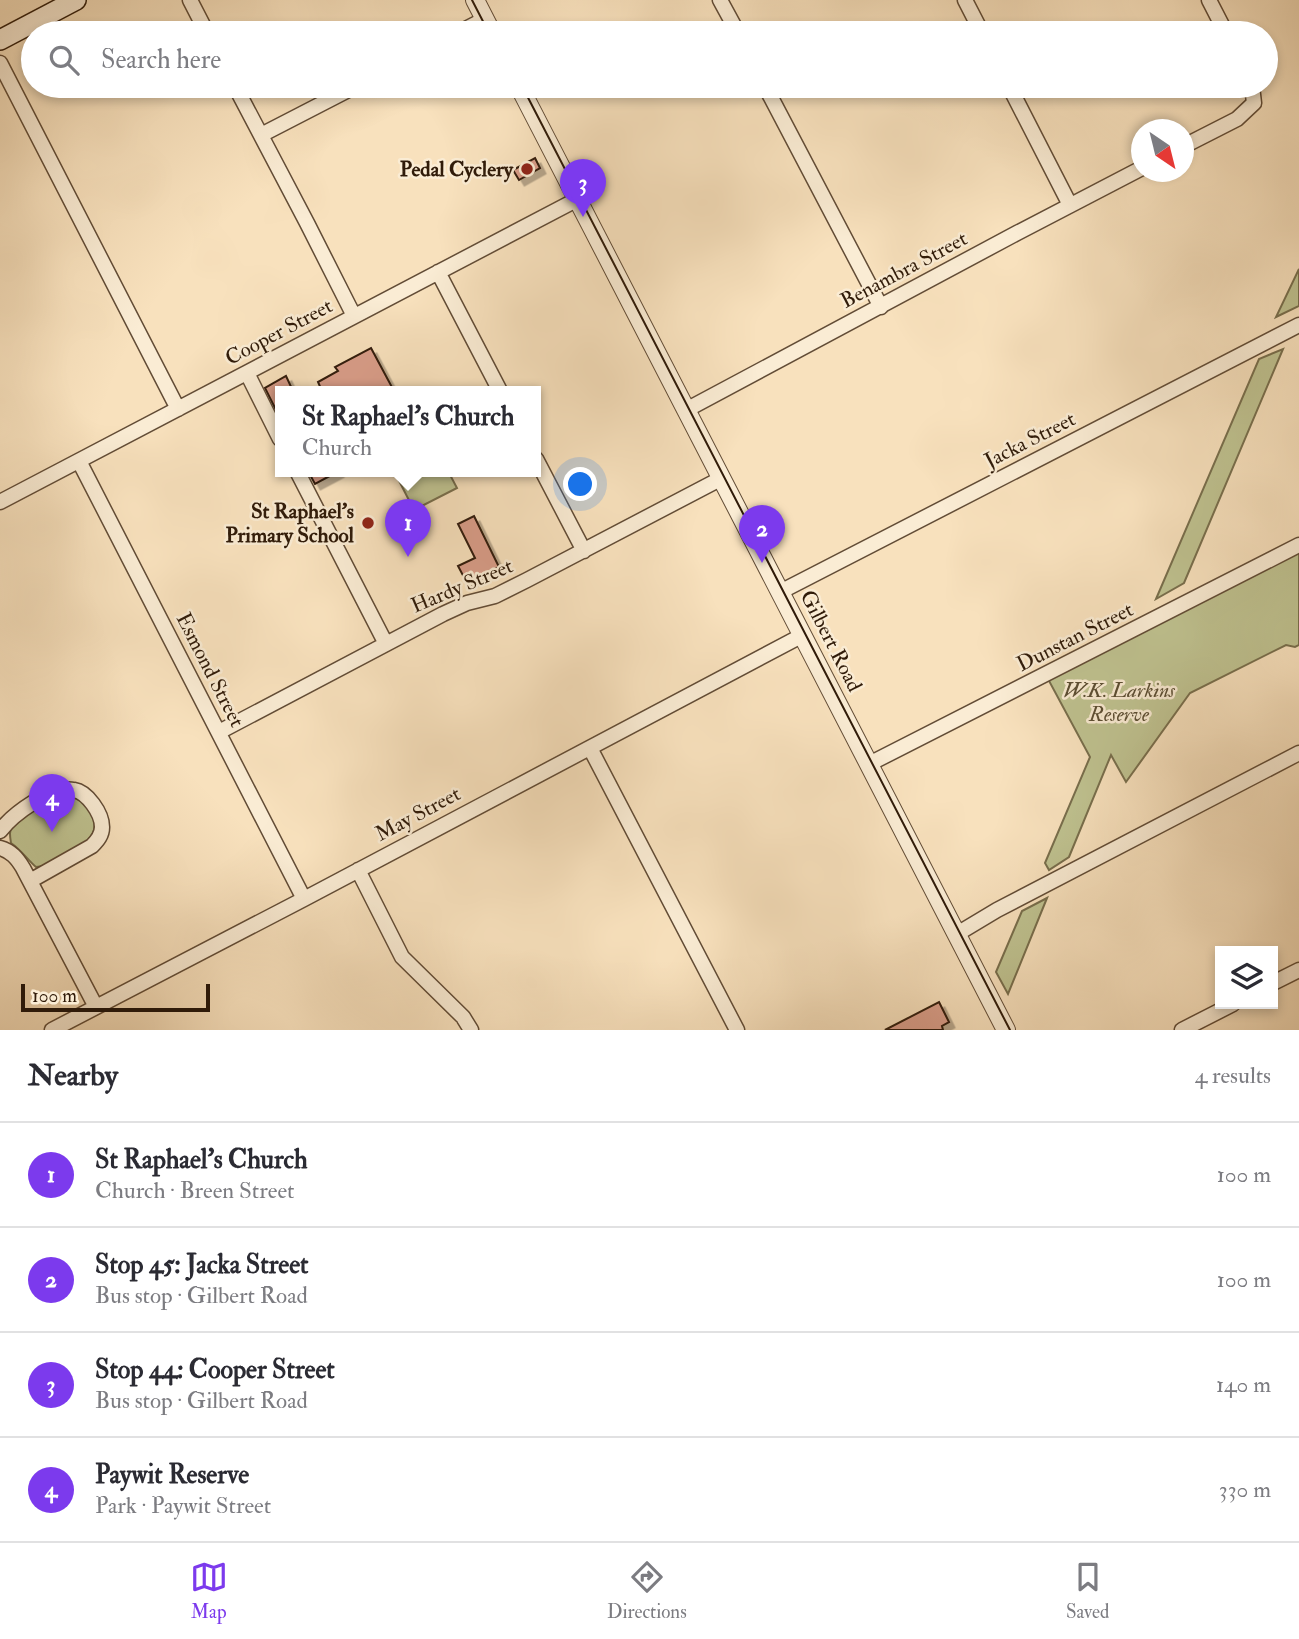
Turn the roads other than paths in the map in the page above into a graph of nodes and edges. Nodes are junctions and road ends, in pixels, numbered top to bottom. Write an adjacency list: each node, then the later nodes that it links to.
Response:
1 (76, 0): 7 (main road)
2 (190, 0): 8 (street)
3 (475, 0): 9 (street)
4 (720, 0): 10 (street)
5 (965, 0): 11 (street)
6 (1209, 0): 12 (street)
7 (36, 21)
8 (201, 21)
9 (486, 21)
10 (731, 21)
11 (976, 21)
12 (1220, 21)
13 (21, 29): 14 (main road)
14 (0, 40)
15 (0, 63): 33 (street)
16 (241, 98): 22 (street)
17 (333, 98): 22 (street)
18 (525, 98): 25 (street, Gilbert Road)
19 (771, 98): 28 (street)
20 (1015, 98): 26 (street)
21 (1253, 98): 23 (street)
22 (261, 135): 29 (street)
23 (1194, 141)
24 (1131, 174): 26 (street, Benambra Street)
25 (578, 199): 27 (street, Cooper Street); 34 (street, Gilbert Road)
26 (1070, 205): 28 (street, Benambra Street)
27 (438, 272): 29 (street, Cooper Street); 32 (street)
28 (881, 307): 34 (street, Benambra Street)
29 (354, 316): 31 (street, Cooper Street)
30 (1299, 325): 43 (street, Jacka Street)
31 (247, 373): 33 (street, Cooper Street); 35 (street)
32 (497, 386)
33 (178, 409): 36 (street, Cooper Street)
34 (686, 410): 39 (street, Gilbert Road)
35 (275, 429)
36 (79, 461): 40 (street, Cooper Street); 46 (street, Esmond Street)
37 (541, 469): 42 (street)
38 (300, 477): 45 (street)
39 (722, 478): 42 (street, Hardy Street); 43 (street, Gilbert Road)
40 (1, 500)
41 (1299, 545): 49 (street, Dunstan Street)
42 (584, 551): 45 (street, Hardy Street)
43 (780, 592): 44 (street, Gilbert Road)
44 (803, 635): 47 (street, May Street); 49 (street, Gilbert Road)
45 (386, 644): 46 (street, Hardy Street)
46 (219, 732): 54 (street, Esmond Street)
47 (590, 748): 52 (street, May Street); 62 (street)
48 (1299, 753): 55 (street)
49 (869, 764): 55 (street, Gilbert Road)
50 (0, 831): 53 (street)
51 (0, 848): 53 (street)
52 (358, 870): 54 (street, May Street); 61 (street)
53 (30, 880): 58 (street)
54 (304, 900): 58 (street, May Street)
55 (955, 931): 63 (street, Gilbert Road)
56 (1299, 970): 57 (street)
57 (1278, 980)
58 (96, 1007): 60 (street, May Street)
59 (1223, 1009): 64 (street)
60 (52, 1030)
61 (471, 1030)
62 (737, 1030)
63 (1006, 1030)
64 (1182, 1030)

